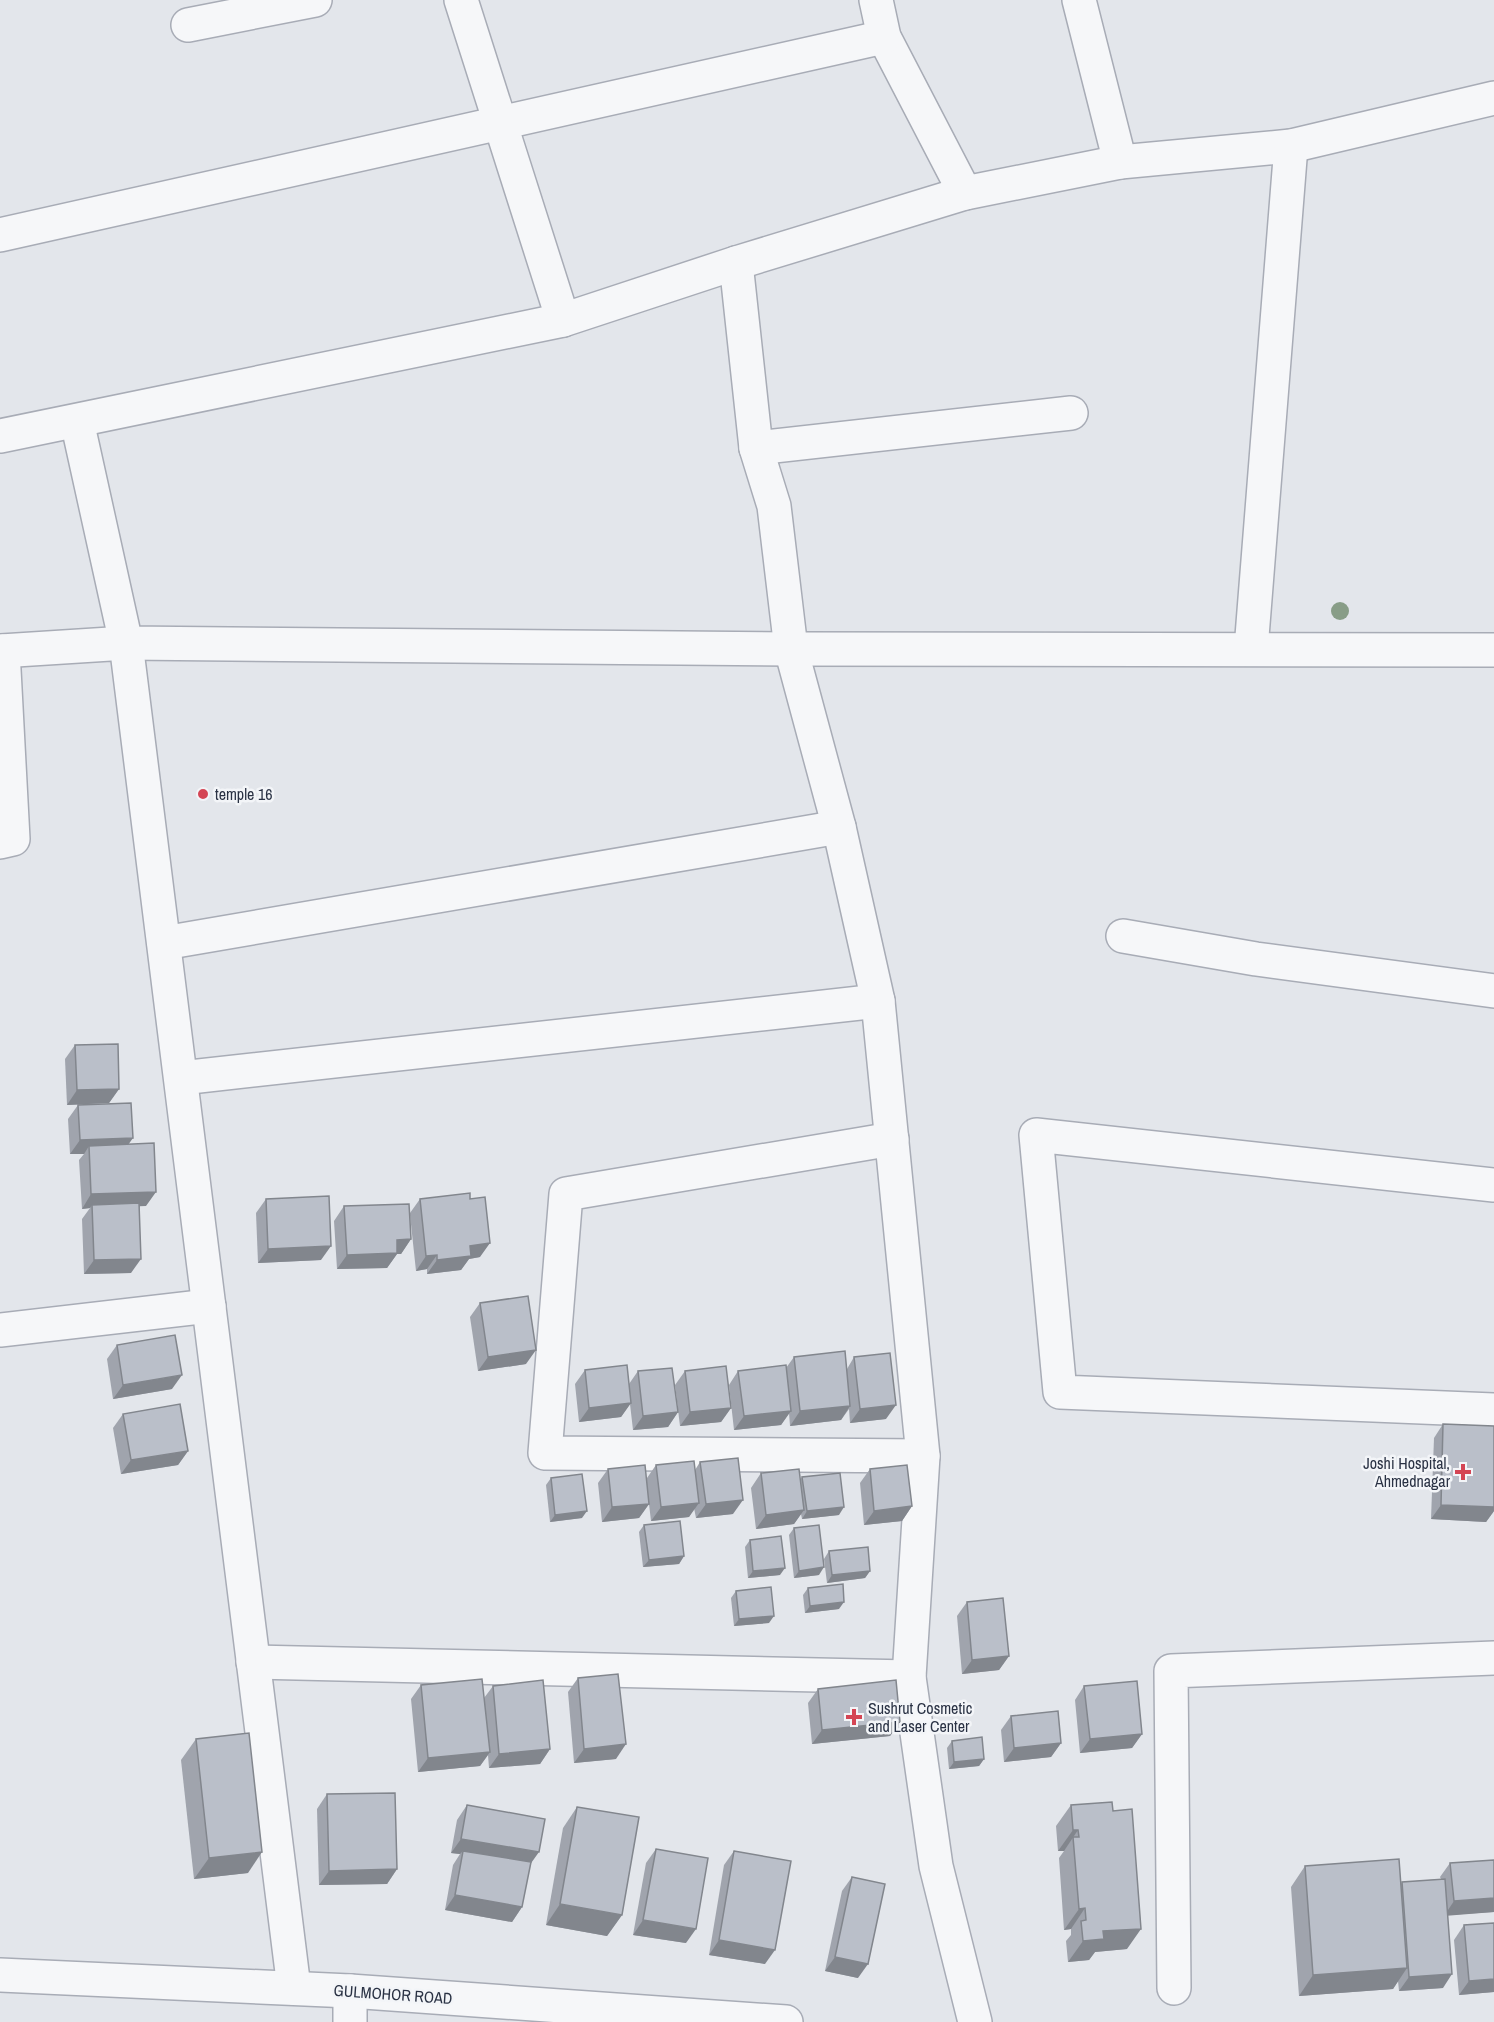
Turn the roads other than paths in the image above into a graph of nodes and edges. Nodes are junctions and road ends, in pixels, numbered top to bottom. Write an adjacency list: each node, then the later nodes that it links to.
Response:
1 (315, 0): 5 (street)
2 (461, 0): 8 (street)
3 (876, 0): 6 (street)
4 (1079, 0): 10 (street)
5 (188, 25)
6 (884, 37): 8 (street); 11 (street)
7 (1494, 98): 9 (street)
8 (500, 123): 12 (street); 14 (street)
9 (1291, 146): 10 (street); 21 (street)
10 (1120, 162): 11 (street)
11 (965, 193): 13 (street)
12 (0, 235)
13 (736, 263): 14 (street); 18 (street)
14 (563, 320): 16 (street)
15 (1071, 413): 18 (street)
16 (77, 421): 17 (street); 19 (street)
17 (0, 436)
18 (756, 448): 20 (street)
19 (126, 643): 20 (street); 23 (street); 27 (street)
20 (791, 649): 21 (street); 24 (street)
21 (1251, 649): 22 (street)
22 (1494, 650)
23 (1, 651): 25 (street)
24 (839, 827): 27 (street); 29 (street)
25 (0, 842)
26 (1124, 936): 28 (street)
27 (164, 944): 30 (street)
28 (1494, 991)
29 (878, 1001): 30 (street); 31 (street)
30 (181, 1078): 33 (street)
31 (892, 1139): 36 (street); 36 (street)
32 (1494, 1185): 35 (street)
33 (209, 1306): 34 (street); 38 (street)
34 (0, 1330)
35 (1494, 1410)
36 (923, 1456): 39 (street)
37 (1494, 1658): 42 (street)
38 (253, 1662): 39 (street); 41 (street)
39 (909, 1677): 45 (street)
40 (0, 1975): 41 (street, GULMOHOR ROAD)
41 (294, 1988): 43 (street, GULMOHOR ROAD)
42 (1174, 1988)
43 (350, 2006): 44 (street, GULMOHOR ROAD)
44 (786, 2022)
45 (975, 2022)

